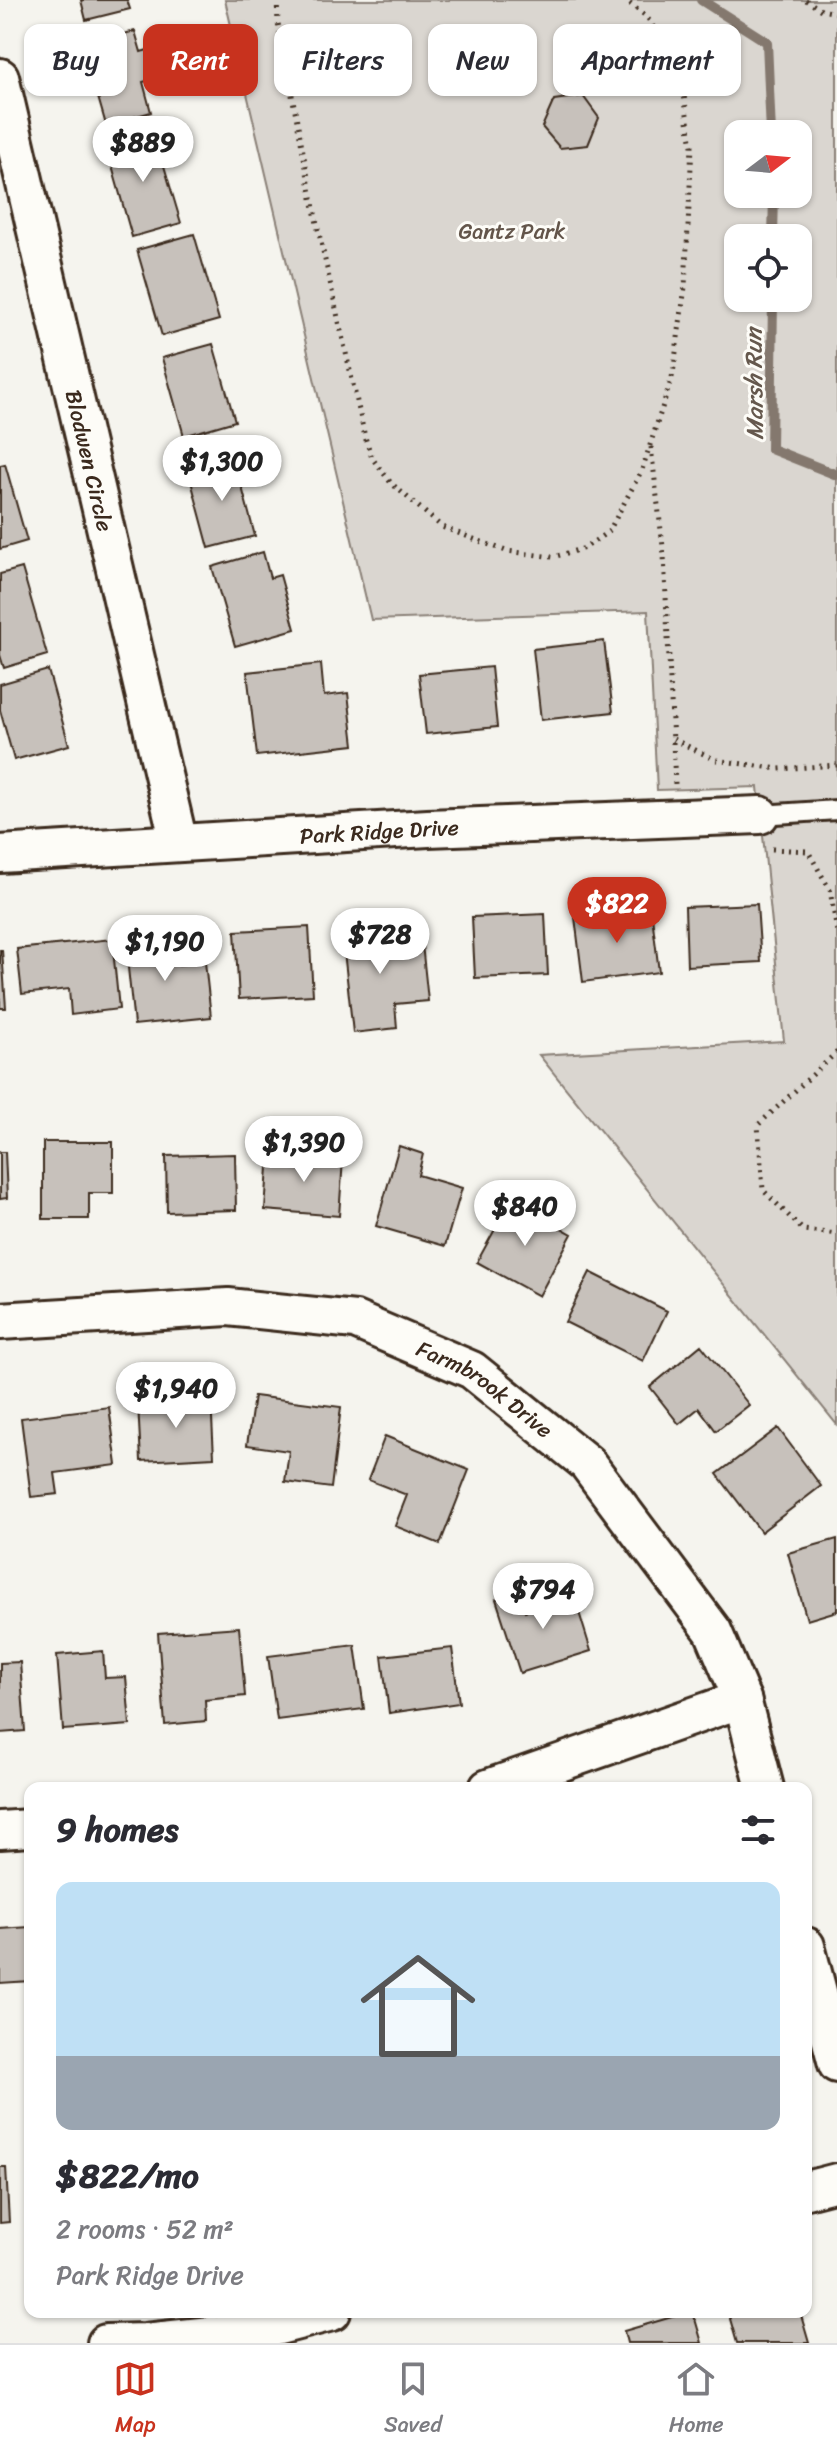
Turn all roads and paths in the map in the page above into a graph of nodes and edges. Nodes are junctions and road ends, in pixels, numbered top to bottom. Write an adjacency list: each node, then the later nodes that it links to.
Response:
1 (277, 0): 6 (path)
2 (625, 0): 6 (path)
3 (806, 0): 4 (path)
4 (837, 13)
5 (0, 77): 12 (street, Blodwen Circle)
6 (651, 442): 7 (path)
7 (673, 738): 8 (path); 10 (path)
8 (837, 765)
9 (837, 810): 11 (lane)
10 (677, 818): 11 (street, Park Ridge Drive); 12 (street, Park Ridge Drive)
11 (765, 832): 14 (path)
12 (179, 843): 13 (street, Park Ridge Drive)
13 (0, 854)
14 (837, 932)
15 (837, 1052): 16 (path)
16 (837, 1234)
17 (0, 1321): 18 (street, Farmbrook Drive)
18 (742, 1699): 19 (street); 20 (street, Farmbrook Drive)
19 (505, 1782)
20 (763, 1782)
21 (24, 1828): 22 (street)
22 (0, 1830)
23 (812, 1969): 24 (street)
24 (837, 2064)
25 (837, 2182): 26 (street)
26 (812, 2188)
27 (309, 2318): 28 (street)
28 (106, 2343)

